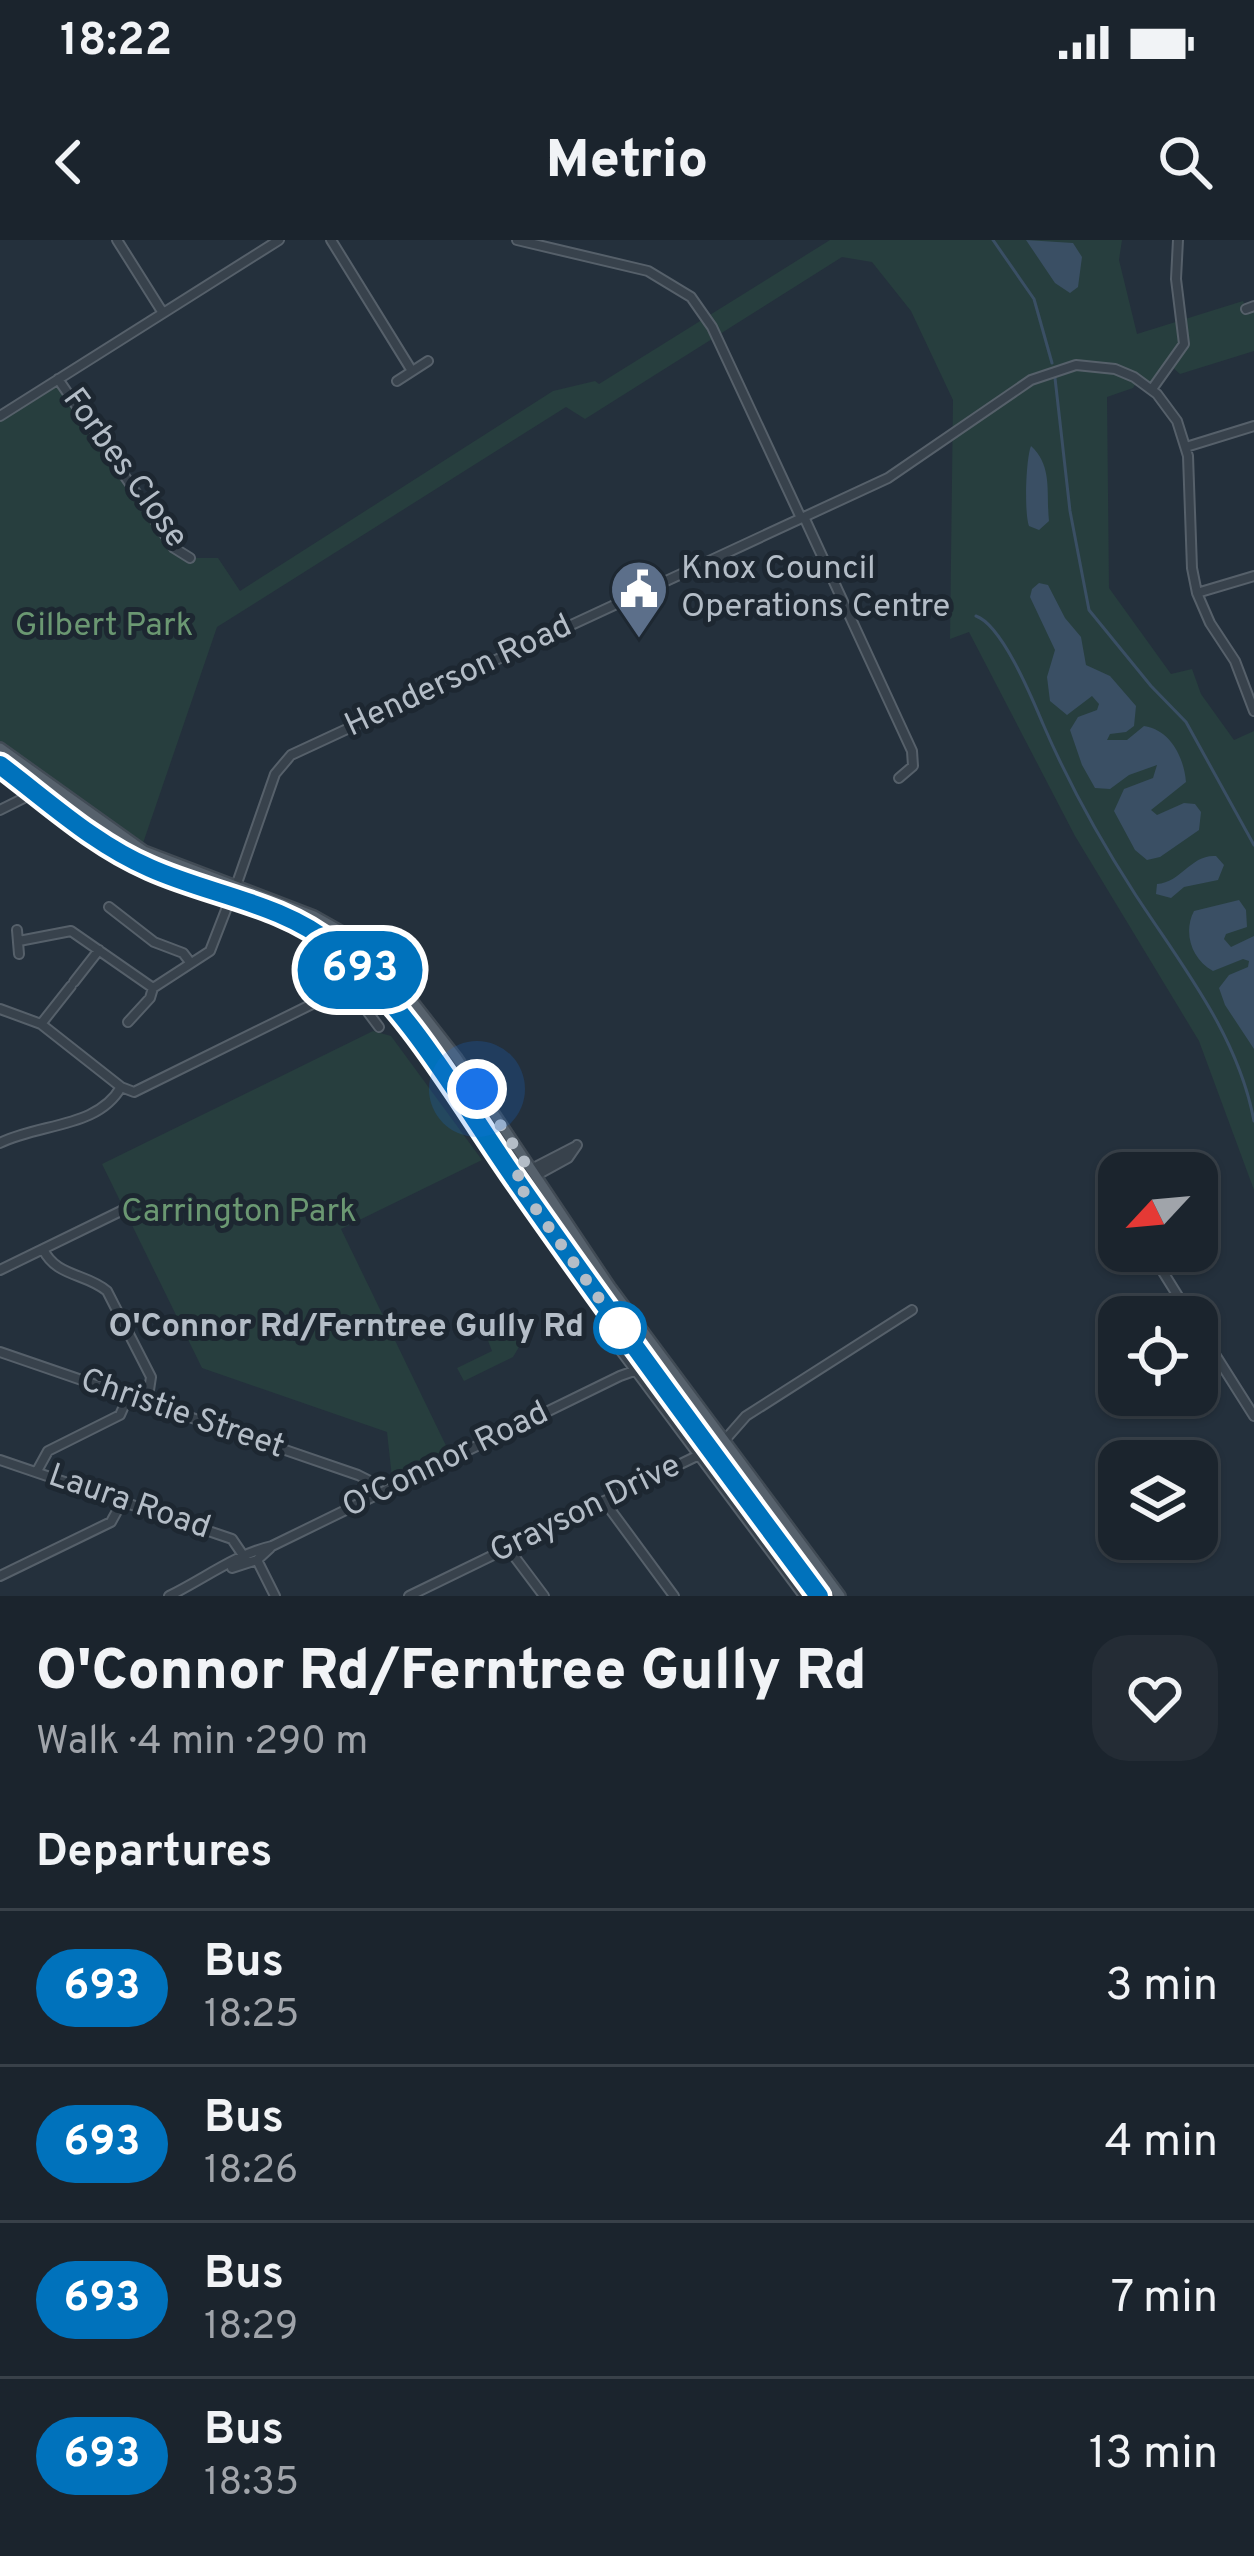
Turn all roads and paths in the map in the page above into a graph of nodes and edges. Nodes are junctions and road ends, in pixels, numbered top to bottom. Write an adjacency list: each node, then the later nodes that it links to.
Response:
1 (117, 240): 6 (street)
2 (279, 240): 6 (street)
3 (331, 240): 8 (street)
4 (517, 240): 15 (street)
5 (1178, 240): 11 (street)
6 (164, 313): 9 (street)
7 (428, 361): 8 (street)
8 (412, 371): 10 (street)
9 (58, 380): 12 (street); 16 (street, Forbes Close)
10 (397, 381)
11 (1152, 389): 14 (street); 15 (street, Henderson Road)
12 (0, 416)
13 (1254, 425): 14 (street)
14 (1186, 447): 18 (street)
15 (802, 518): 22 (street); 26 (street, Henderson Road)
16 (190, 558)
17 (1254, 576): 18 (street)
18 (1197, 593): 19 (street)
19 (1254, 711)
20 (0, 748): 23 (main road)
21 (0, 765): 24 (main road)
22 (899, 778)
23 (40, 779): 24 (street); 26 (main road)
24 (32, 790): 25 (street); 26 (main road)
25 (0, 810)
26 (234, 892): 33 (street, Henderson Road); 34 (main road); 35 (main road)
27 (110, 908): 33 (street)
28 (17, 930): 29 (street)
29 (19, 941): 30 (street); 32 (street)
30 (99, 950): 36 (street); 40 (street)
31 (315, 951): 37 (street)
32 (19, 954)
33 (190, 962): 36 (street, Henderson Road)
34 (384, 965): 35 (main road); 44 (main road)
35 (367, 977): 37 (street); 45 (main road)
36 (153, 988): 39 (street, Henderson Road)
37 (350, 988): 41 (street); 42 (street)
38 (0, 1009): 40 (street)
39 (128, 1022)
40 (41, 1024): 42 (street)
41 (379, 1028)
42 (121, 1087): 43 (street)
43 (0, 1143)
44 (532, 1173): 44 (street); 45 (street); 52 (main road)
45 (517, 1181): 54 (main road)
46 (124, 1210): 47 (street)
47 (43, 1249): 48 (street); 57 (street)
48 (0, 1270)
49 (912, 1310): 58 (street)
50 (603, 1327): 55 (street)
51 (0, 1352): 56 (street, Christie Street)
52 (660, 1356): 54 (street, O'Connor Road); 60 (main road)
53 (1218, 1359): 59 (street)
54 (644, 1361): 55 (street, O'Connor Road); 64 (main road)
55 (633, 1368): 62 (street); 66 (street, O'Connor Road)
56 (128, 1397): 57 (street, Christie Street); 65 (street)
57 (148, 1402): 66 (street, Christie Street)
58 (746, 1416): 60 (street); 61 (street)
59 (1254, 1416)
60 (716, 1430): 61 (main road); 64 (main road)
61 (724, 1441): 79 (main road)
62 (699, 1455): 67 (street, Grayson Drive); 77 (street)
63 (0, 1460): 65 (street, Laura Road)
64 (721, 1463): 78 (main road)
65 (37, 1472): 68 (street, Laura Road)
66 (375, 1496): 70 (street, O'Connor Road)
67 (604, 1501): 69 (street, Grayson Drive); 76 (street)
68 (122, 1502): 70 (street, Laura Road); 71 (street)
69 (508, 1548): 72 (street, Grayson Drive); 75 (street)
70 (250, 1557): 73 (street, O'Connor Road); 74 (street)
71 (0, 1576)
72 (412, 1595)
73 (170, 1596)
74 (275, 1596)
75 (544, 1596)
76 (674, 1596)
77 (804, 1596)
78 (819, 1596)
79 (840, 1596)

